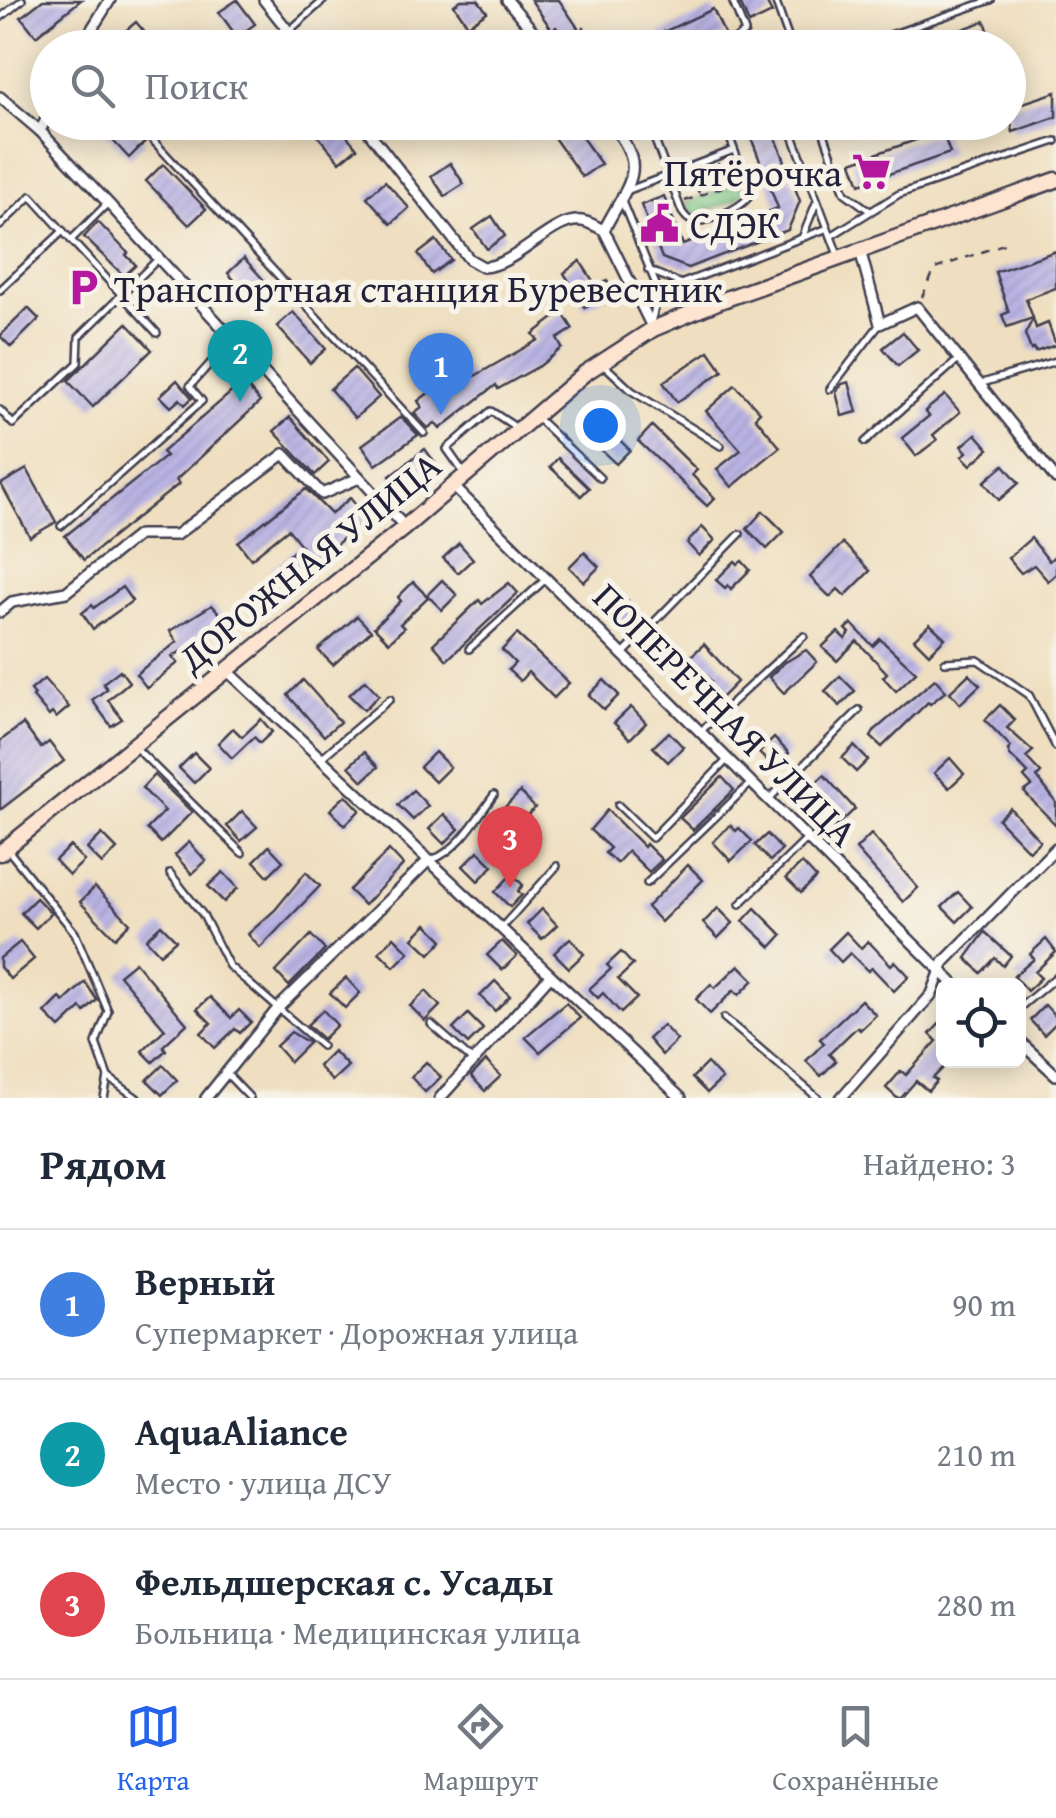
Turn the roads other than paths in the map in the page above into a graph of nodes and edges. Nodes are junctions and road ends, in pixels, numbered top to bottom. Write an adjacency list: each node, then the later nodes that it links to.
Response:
1 (22, 0): 9 (lane)
2 (110, 0): 10 (street)
3 (264, 0): 11 (street)
4 (324, 0): 12 (lane)
5 (507, 0): 13 (street)
6 (732, 0): 14 (lane)
7 (775, 0): 15 (lane)
8 (990, 0): 16 (lane)
9 (0, 18)
10 (91, 30)
11 (288, 30)
12 (290, 30)
13 (532, 30)
14 (744, 30)
15 (786, 30)
16 (904, 30)
17 (0, 97): 18 (street)
18 (30, 122)
19 (49, 140): 33 (street)
20 (153, 140): 61 (lane)
21 (375, 140): 36 (street)
22 (623, 140): 31 (street)
23 (655, 140): 29 (lane)
24 (730, 140): 28 (lane)
25 (795, 140): 32 (lane)
26 (826, 140): 34 (lane)
27 (1056, 141): 34 (lane)
28 (734, 150): 29 (lane); 29 (lane)
29 (668, 175): 31 (lane)
30 (1056, 180): 41 (street, ДОРОЖНАЯ УЛИЦА)
31 (622, 195): 36 (street); 44 (lane)
32 (817, 200): 38 (lane); 39 (lane)
33 (108, 202): 40 (lane); 42 (street)
34 (870, 212): 38 (lane)
35 (0, 226): 37 (lane)
36 (604, 230): 50 (street)
37 (62, 231): 40 (lane); 46 (lane)
38 (830, 232): 39 (lane); 43 (lane)
39 (802, 238): 45 (lane)
40 (71, 240): 48 (lane)
41 (860, 250): 43 (street, ДОРОЖНАЯ УЛИЦА); 49 (street)
42 (159, 258): 48 (lane); 52 (street)
43 (839, 258): 50 (street, ДОРОЖНАЯ УЛИЦА)
44 (648, 270): 45 (lane); 47 (lane)
45 (682, 284): 47 (lane)
46 (0, 290)
47 (659, 292): 50 (lane)
48 (122, 295): 51 (lane); 58 (lane)
49 (880, 324): 53 (street); 57 (lane)
50 (652, 327): 55 (street, ДОРОЖНАЯ УЛИЦА)
51 (157, 332)
52 (232, 339): 65 (street); 69 (lane)
53 (959, 359): 56 (street); 62 (lane)
54 (1056, 361): 56 (lane)
55 (601, 362): 59 (street, ДОРОЖНАЯ УЛИЦА); 63 (lane)
56 (979, 384): 67 (street)
57 (830, 388)
58 (0, 410)
59 (535, 416): 60 (street, ДОРОЖНАЯ УЛИЦА); 66 (lane)
60 (520, 429): 64 (street, ДОРОЖНАЯ УЛИЦА); 64 (lane)
61 (424, 434)
62 (865, 442)
63 (721, 446)
64 (465, 475): 68 (street, ДОРОЖНАЯ УЛИЦА)
65 (360, 478): 70 (street); 73 (street)
66 (600, 478)
67 (1056, 479)
68 (453, 486): 70 (street, ДОРОЖНАЯ УЛИЦА); 72 (street, ПОПЕРЕЧНАЯ УЛИЦА)
69 (61, 526)
70 (405, 527): 78 (street, ДОРОЖНАЯ УЛИЦА)
71 (740, 534): 76 (lane)
72 (546, 578): 75 (lane); 76 (street, ПОПЕРЕЧНАЯ УЛИЦА)
73 (0, 612)
74 (804, 636): 81 (lane)
75 (469, 649)
76 (623, 654): 81 (street, ПОПЕРЕЧНАЯ УЛИЦА)
77 (945, 662): 83 (lane)
78 (228, 671): 82 (street, ДОРОЖНАЯ УЛИЦА); 85 (street)
79 (390, 699): 85 (lane)
80 (859, 710): 88 (lane)
81 (701, 731): 84 (street, ПОПЕРЕЧНАЯ УЛИЦА)
82 (134, 745): 92 (street, ДОРОЖНАЯ УЛИЦА); 93 (lane)
83 (1056, 747)
84 (728, 758): 86 (street, ПОПЕРЕЧНАЯ УЛИЦА); 89 (lane)
85 (320, 759): 94 (street)
86 (752, 782): 88 (street, ПОПЕРЕЧНАЯ УЛИЦА); 97 (lane)
87 (494, 795): 94 (lane)
88 (769, 799): 90 (street, ПОПЕРЕЧНАЯ УЛИЦА)
89 (618, 805)
90 (808, 838): 98 (lane); 100 (street, ПОПЕРЕЧНАЯ УЛИЦА)
91 (1056, 848): 100 (street)
92 (3, 850): 113 (lane)
93 (242, 853)
94 (427, 862): 99 (street); 105 (street)
95 (556, 866): 99 (lane)
96 (170, 873): 105 (lane)
97 (647, 883)
98 (740, 904)
99 (500, 929): 101 (street)
100 (941, 972): 102 (street, ПОПЕРЕЧНАЯ УЛИЦА); 121 (street)
101 (550, 976): 110 (street); 119 (street)
102 (947, 978)
103 (1056, 978): 104 (lane)
104 (1026, 1003)
105 (279, 1007): 108 (lane); 111 (street)
106 (724, 1018): 120 (lane)
107 (431, 1024): 110 (lane)
108 (322, 1046)
109 (1026, 1047): 112 (street)
110 (473, 1061): 118 (street)
111 (227, 1074): 116 (street); 117 (lane)
112 (1056, 1075)
113 (108, 1077): 114 (lane); 115 (lane)
114 (104, 1098)
115 (137, 1098)
116 (206, 1098)
117 (250, 1098)
118 (440, 1098)
119 (681, 1098)
120 (818, 1098)
121 (841, 1098)

